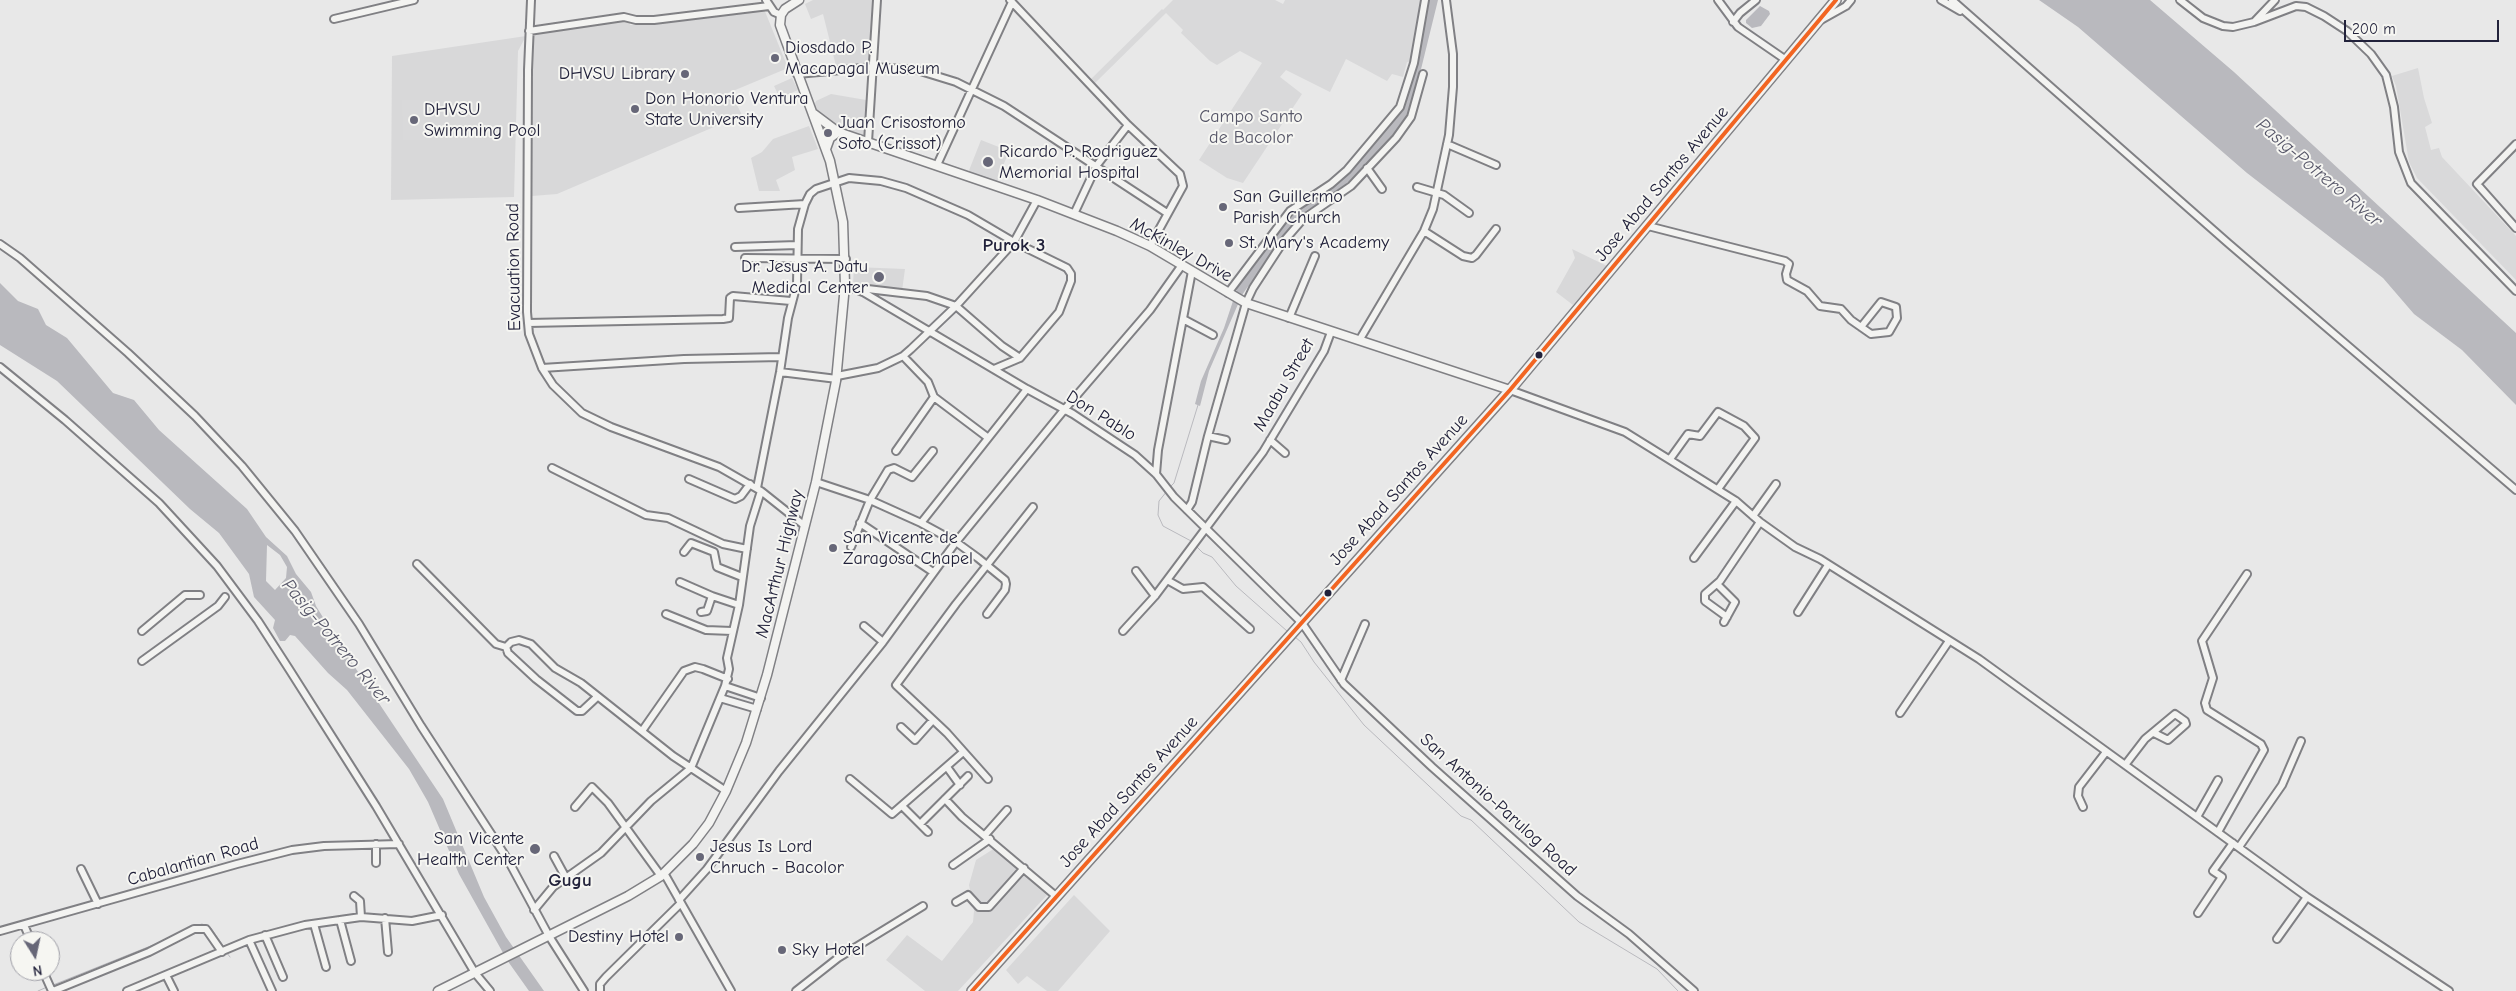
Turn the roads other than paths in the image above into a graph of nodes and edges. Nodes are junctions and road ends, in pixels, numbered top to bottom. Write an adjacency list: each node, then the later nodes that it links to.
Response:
1 (414, 0): 19 (street)
2 (531, 0): 23 (street, Evacuation Road)
3 (799, 0): 17 (main road)
4 (877, 0): 25 (street)
5 (1425, 0): 68 (street)
6 (1446, 0): 33 (street)
7 (1718, 0): 21 (street)
8 (1756, 0): 21 (street)
9 (1836, 0): 20 (highway, Jose Abad Santos Avenue)
10 (1851, 0): 20 (street)
11 (1941, 0): 18 (street)
12 (1952, 0): 18 (street)
13 (2180, 0): 22 (street)
14 (2275, 0): 22 (street)
15 (1011, 1): 28 (street); 30 (street)
16 (768, 3): 17 (street); 23 (street)
17 (781, 15): 26 (main road, MacArthur Highway)
18 (1972, 18): 108 (street)
19 (334, 19)
20 (1818, 21): 24 (highway, Jose Abad Santos Avenue)
21 (1734, 22): 24 (street)
22 (2254, 22): 67 (street)
23 (529, 31): 74 (street, Evacuation Road)
24 (1786, 60): 50 (highway, Jose Abad Santos Avenue)
25 (874, 67): 26 (street); 28 (street); 32 (street)
26 (797, 74): 29 (main road, MacArthur Highway)
27 (1423, 74): 39 (street)
28 (972, 90): 36 (street); 37 (street)
29 (813, 113): 31 (main road, McKinley Drive); 35 (main road, MacArthur Highway)
30 (1128, 125): 37 (street); 47 (street)
31 (838, 132): 32 (main road, McKinley Drive); 35 (main road)
32 (868, 142): 36 (main road, McKinley Drive)
33 (1446, 144): 38 (street); 43 (street)
34 (2516, 144): 51 (street)
35 (826, 148): 40 (main road, MacArthur Highway)
36 (937, 165): 44 (main road, McKinley Drive)
37 (1097, 165): 47 (street); 49 (street)
38 (1496, 166)
39 (1368, 168): 42 (street); 70 (street)
40 (835, 181): 45 (street); 54 (street); 62 (main road, MacArthur Highway)
41 (1418, 187): 43 (street)
42 (1382, 189)
43 (1436, 192): 48 (street); 53 (street)
44 (1037, 200): 49 (main road, McKinley Drive); 54 (street)
45 (805, 204): 46 (street); 56 (street)
46 (739, 208)
47 (1167, 213): 57 (street)
48 (1469, 213)
49 (1074, 214): 57 (main road, McKinley Drive)
50 (1648, 226): 75 (street); 89 (highway, Jose Abad Santos Avenue)
51 (2516, 228)
52 (1496, 229): 53 (street)
53 (1424, 231): 79 (street)
54 (1014, 242): 71 (street); 82 (street)
55 (0, 244): 205 (street)
56 (797, 245): 58 (street); 61 (street)
57 (1150, 246): 63 (main road, McKinley Drive)
58 (735, 247)
59 (1315, 256): 72 (street)
60 (745, 258): 61 (street)
61 (798, 258): 62 (street); 69 (street)
62 (846, 259): 65 (main road, MacArthur Highway)
63 (1182, 266): 64 (main road, McKinley Drive); 91 (street)
64 (1192, 271): 68 (main road, McKinley Drive); 73 (street)
65 (846, 285): 66 (street, Don Pablo); 87 (main road, MacArthur Highway)
66 (856, 288): 71 (street); 76 (street, Don Pablo)
67 (2516, 291)
68 (1230, 295): 70 (main road, McKinley Drive)
69 (791, 301): 74 (street); 81 (street)
70 (1245, 302): 72 (main road, McKinley Drive); 92 (street)
71 (956, 306): 76 (street); 82 (street)
72 (1289, 318): 77 (main road, McKinley Drive)
73 (1183, 319): 78 (street); 101 (street)
74 (528, 323): 84 (street, Evacuation Road)
75 (1862, 327): 75 (street)
76 (930, 331): 80 (street); 85 (street, Don Pablo)
77 (1331, 332): 79 (main road, McKinley Drive); 95 (street, Maabu Street)
78 (1213, 335)
79 (1360, 339): 89 (main road, McKinley Drive)
80 (903, 356): 87 (street); 90 (street)
81 (781, 357): 84 (street); 86 (street)
82 (1020, 358): 85 (street)
83 (0, 367): 189 (street)
84 (542, 368): 104 (street, Evacuation Road)
85 (994, 370): 88 (street, Don Pablo)
86 (780, 372): 87 (street); 106 (street)
87 (837, 377): 103 (main road, MacArthur Highway)
88 (1027, 389): 91 (street, Don Pablo); 93 (street)
89 (1510, 390): 99 (street); 145 (highway, Jose Abad Santos Avenue)
90 (934, 397): 93 (street); 97 (street)
91 (1064, 410): 101 (street, Don Pablo); 119 (street)
92 (1208, 436): 94 (street); 112 (street)
93 (987, 438): 116 (street)
94 (1226, 440)
95 (1270, 440): 98 (street); 118 (street, Maabu Street)
96 (933, 450): 109 (street)
97 (896, 451)
98 (1285, 453)
99 (1670, 459): 107 (street); 107 (street)
100 (552, 468): 121 (street)
101 (1156, 474): 112 (street, Don Pablo)
102 (688, 479): 104 (street)
103 (816, 482): 109 (street); 117 (main road, MacArthur Highway)
104 (750, 484): 106 (street, Evacuation Road)
105 (1776, 484): 113 (street)
106 (759, 489): 117 (street, Evacuation Road); 121 (street)
107 (1718, 489): 110 (street)
108 (2516, 490)
109 (870, 500): 115 (street); 116 (street)
110 (1736, 501): 113 (street); 123 (street)
111 (1033, 507): 125 (street)
112 (1187, 510): 118 (street, Don Pablo)
113 (1753, 516): 114 (street)
114 (1760, 522): 126 (street); 133 (street)
115 (860, 523): 120 (street); 128 (street)
116 (921, 523): 119 (street)
117 (805, 526): 158 (main road, MacArthur Highway)
118 (1206, 528): 131 (street, Maabu Street); 145 (street, Don Pablo)
119 (956, 542): 125 (street); 128 (street)
120 (851, 547)
121 (747, 549): 130 (street)
122 (684, 552): 130 (street)
123 (1694, 558)
124 (417, 564): 152 (street)
125 (986, 565): 142 (street); 161 (street)
126 (1828, 565): 140 (street); 150 (street)
127 (1136, 571): 136 (street)
128 (932, 572): 151 (street)
129 (2247, 574): 186 (street)
130 (742, 577): 138 (street)
131 (1167, 580): 136 (street, Maabu Street); 146 (street)
132 (680, 582): 135 (street)
133 (1717, 584): 133 (street)
134 (200, 594): 147 (street)
135 (712, 596): 138 (street); 139 (street)
136 (1155, 596): 148 (street, Maabu Street)
137 (225, 597): 153 (street)
138 (739, 605): 149 (street)
139 (701, 612)
140 (1798, 612)
141 (666, 614): 149 (street)
142 (987, 614)
143 (1365, 624): 154 (street)
144 (864, 626): 151 (street)
145 (1300, 626): 154 (street, San Antonio-Parulog Road); 199 (highway, Jose Abad Santos Avenue)
146 (1250, 629)
147 (142, 631)
148 (1123, 631)
149 (732, 632): 155 (street)
150 (1949, 641): 160 (street); 166 (street)
151 (883, 642): 201 (street)
152 (506, 647): 156 (street); 156 (street)
153 (142, 661)
154 (1340, 680): 237 (street, San Antonio-Parulog Road)
155 (727, 682): 157 (street); 158 (street); 163 (street)
156 (597, 697): 163 (street)
157 (720, 698): 159 (street); 170 (street)
158 (761, 698): 159 (main road, MacArthur Highway)
159 (757, 710): 176 (main road, MacArthur Highway)
160 (1900, 713)
161 (932, 721): 162 (street); 167 (street)
162 (901, 728)
163 (642, 731): 170 (street)
164 (2154, 733): 164 (street); 168 (street)
165 (2301, 741): 190 (street)
166 (2106, 752): 168 (street); 180 (street)
167 (962, 753): 169 (street); 173 (street)
168 (2125, 765): 182 (street)
169 (947, 767): 175 (street); 179 (street)
170 (691, 768): 176 (street); 184 (street)
171 (968, 776): 175 (street)
172 (850, 779): 179 (street)
173 (988, 779)
174 (2218, 780): 182 (street)
175 (960, 785): 177 (street)
176 (726, 791): 196 (main road, MacArthur Highway)
177 (944, 799): 183 (street); 187 (street)
178 (575, 806): 184 (street)
179 (903, 807): 183 (street)
180 (2084, 807)
181 (1007, 810): 187 (street)
182 (2197, 817): 186 (street)
183 (920, 824): 185 (street)
184 (627, 827): 196 (street); 197 (street)
185 (928, 832)
186 (2218, 832): 190 (street)
187 (987, 837): 193 (street); 194 (street)
188 (376, 844): 189 (street, Cabalantian Road); 192 (street); 203 (street, Cabalantian Road)
189 (399, 844): 207 (street)
190 (2236, 845): 200 (street); 206 (street)
191 (554, 856): 197 (street)
192 (376, 863)
193 (953, 865)
194 (1024, 868): 199 (street); 202 (street)
195 (81, 869): 203 (street)
196 (662, 874): 201 (street); 216 (main road, MacArthur Highway)
197 (566, 878): 205 (street)
198 (354, 896): 208 (street)
199 (1057, 897): 236 (highway, Jose Abad Santos Avenue)
200 (2307, 897): 217 (street); 238 (street)
201 (680, 902): 233 (street); 234 (street)
202 (956, 902)
203 (98, 904): 212 (street, Cabalantian Road)
204 (923, 906): 235 (street)
205 (534, 910): 216 (street)
206 (2198, 913)
207 (442, 915): 209 (street); 223 (street)
208 (361, 917): 209 (street); 210 (street)
209 (384, 918): 220 (street)
210 (340, 920): 211 (street); 221 (street)
211 (314, 924): 215 (street); 222 (street)
212 (24, 925): 213 (street, Cabalantian Road); 214 (street)
213 (0, 931)
214 (26, 931)
215 (265, 935): 218 (street); 225 (street)
216 (548, 937): 223 (main road, MacArthur Highway); 232 (street)
217 (2277, 939)
218 (249, 940): 219 (street); 229 (street)
219 (222, 952): 224 (street); 226 (street)
220 (388, 952)
221 (351, 961)
222 (326, 967)
223 (476, 972): 230 (main road, MacArthur Highway); 231 (street)
224 (166, 975): 227 (street); 228 (street)
225 (283, 977)
226 (52, 990)
227 (127, 991)
228 (174, 991)
229 (272, 991)
230 (438, 991)
231 (490, 991)
232 (584, 991)
233 (600, 991)
234 (731, 991)
235 (796, 991)
236 (972, 991)
237 (1694, 991)
238 (2448, 991)

